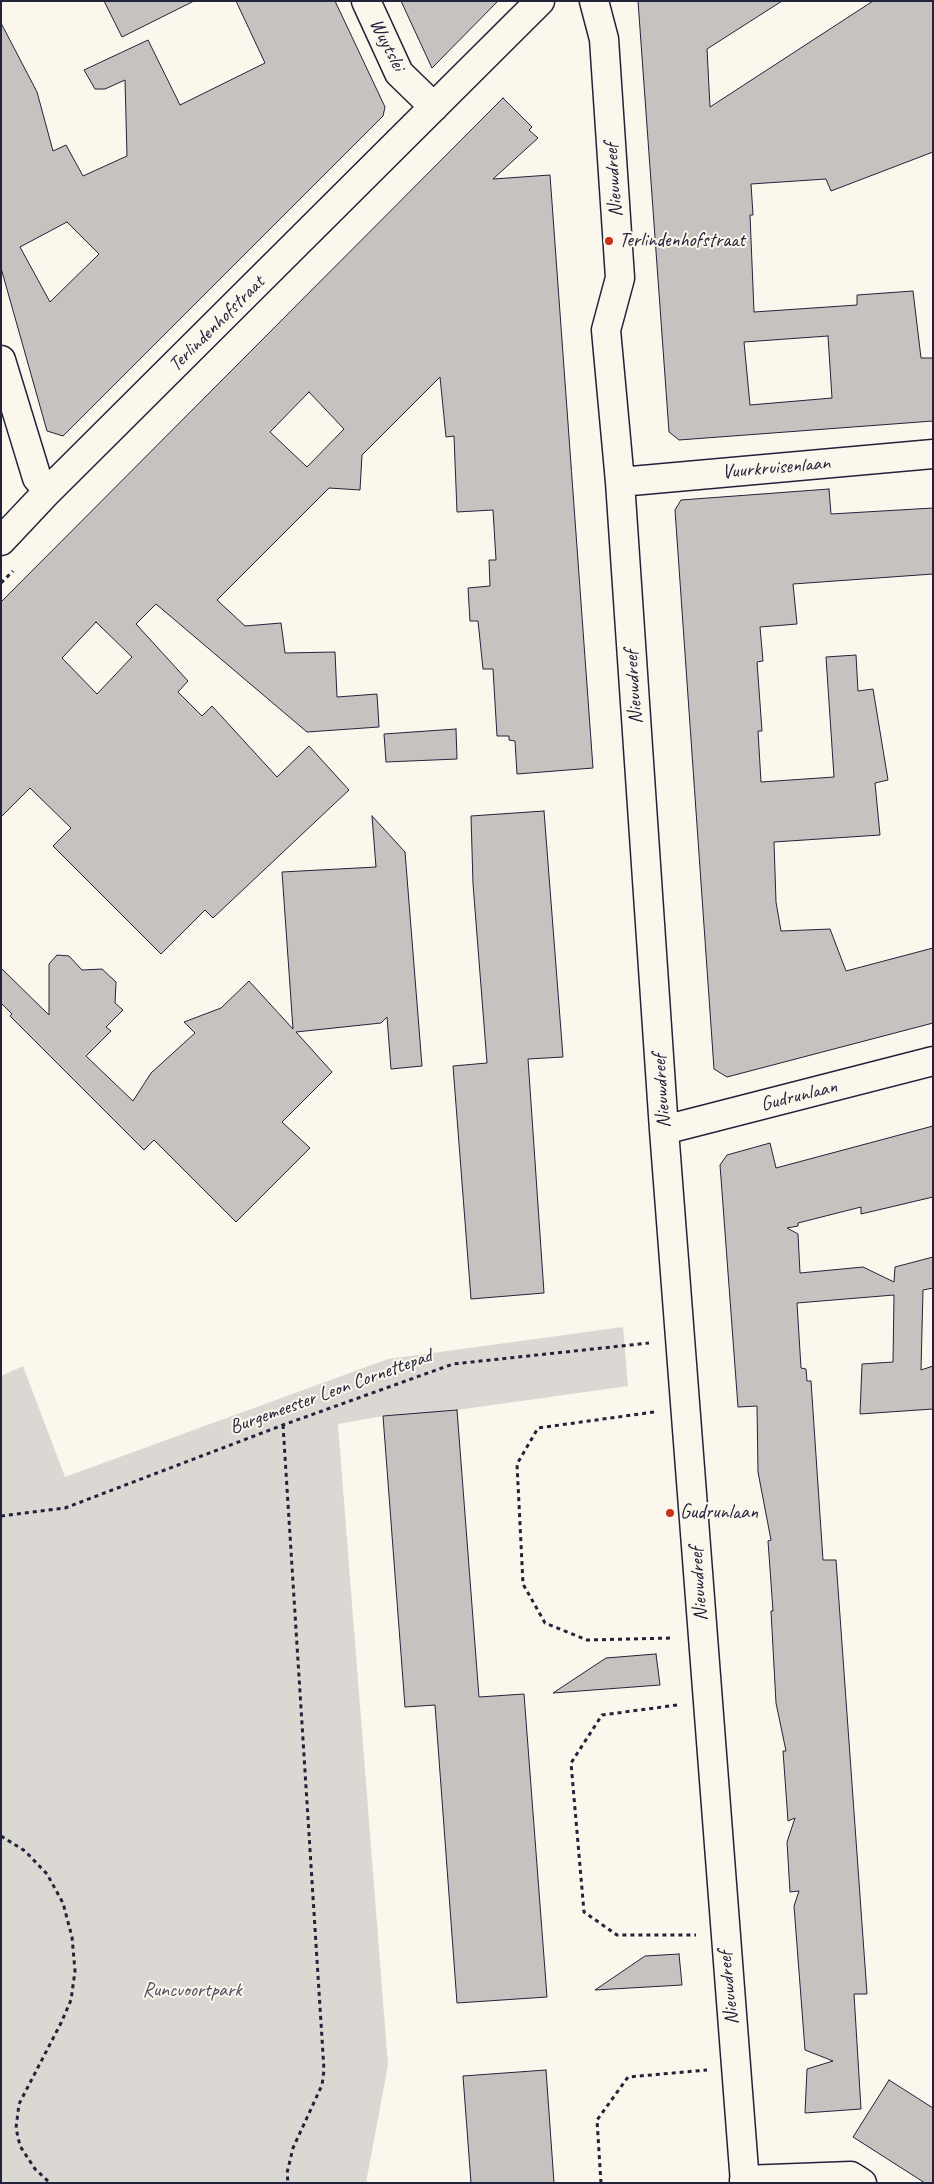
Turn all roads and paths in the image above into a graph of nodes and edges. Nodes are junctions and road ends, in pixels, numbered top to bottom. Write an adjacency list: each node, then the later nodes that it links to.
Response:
1 (366, 1): 4 (street, Wuytslei)
2 (540, 1): 4 (street, Terlindenhofstraat)
3 (594, 1): 7 (street, Nieuwdreef)
4 (434, 107): 8 (street, Terlindenhofstraat)
5 (1, 360): 8 (street)
6 (933, 454): 7 (street, Vuurkruisenlaan)
7 (620, 482): 11 (street, Nieuwdreef)
8 (48, 490): 9 (street, Terlindenhofstraat)
9 (1, 541)
10 (933, 1061): 11 (street, Gudrunlaan)
11 (664, 1130): 12 (street, Nieuwdreef)
12 (682, 1339): 13 (street, Nieuwdreef); 14 (path, Burgemeester Leon Cornettepad)
13 (687, 1408): 16 (street, Nieuwdreef); 16 (path)
14 (282, 1425): 15 (path, Burgemeester Leon Cornettepad); 23 (path)
15 (1, 1516)
16 (702, 1638): 17 (street, Nieuwdreef)
17 (707, 1701): 19 (street, Nieuwdreef); 19 (path)
18 (1, 1836): 22 (path)
19 (724, 1934): 20 (street, Nieuwdreef)
20 (738, 2067): 21 (street, Nieuwdreef); 24 (path)
21 (744, 2181): 25 (street)
22 (50, 2183)
23 (288, 2183)
24 (601, 2183)
25 (862, 2183)

